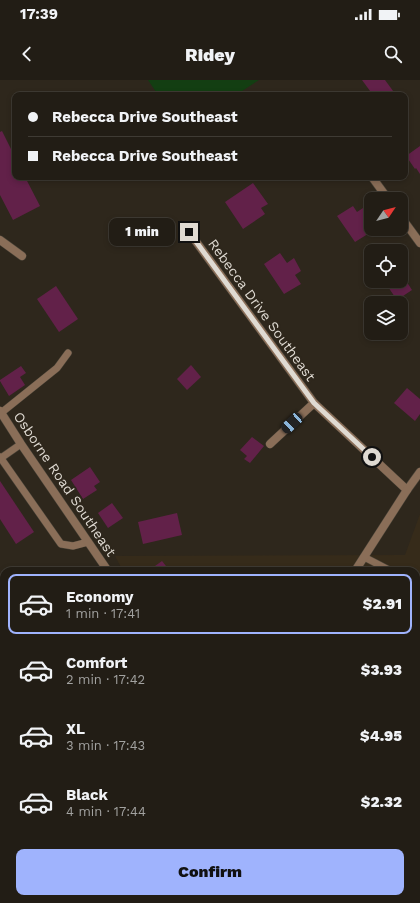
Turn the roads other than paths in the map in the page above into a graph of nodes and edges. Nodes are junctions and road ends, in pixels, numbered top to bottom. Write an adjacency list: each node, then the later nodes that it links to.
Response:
1 (374, 180): 2 (street)
2 (383, 192)
3 (408, 227): 6 (street)
4 (189, 232): 9 (street, Rebecca Drive Southeast)
5 (0, 240): 7 (street)
6 (420, 243)
7 (22, 256)
8 (68, 353): 10 (lane)
9 (314, 403): 12 (street, Rebecca Drive Southeast); 15 (street, Rebecca Drive Southeast)
10 (0, 412): 11 (street, Osborne Road Southeast)
11 (21, 444): 13 (lane); 16 (street, Osborne Road Southeast)
12 (270, 444)
13 (0, 457): 16 (lane)
14 (420, 472): 15 (street)
15 (407, 490): 17 (street)
16 (88, 542): 18 (street, Osborne Road Southeast)
17 (364, 557): 19 (street); 20 (lane)
18 (105, 567)
19 (358, 567)
20 (383, 567)

